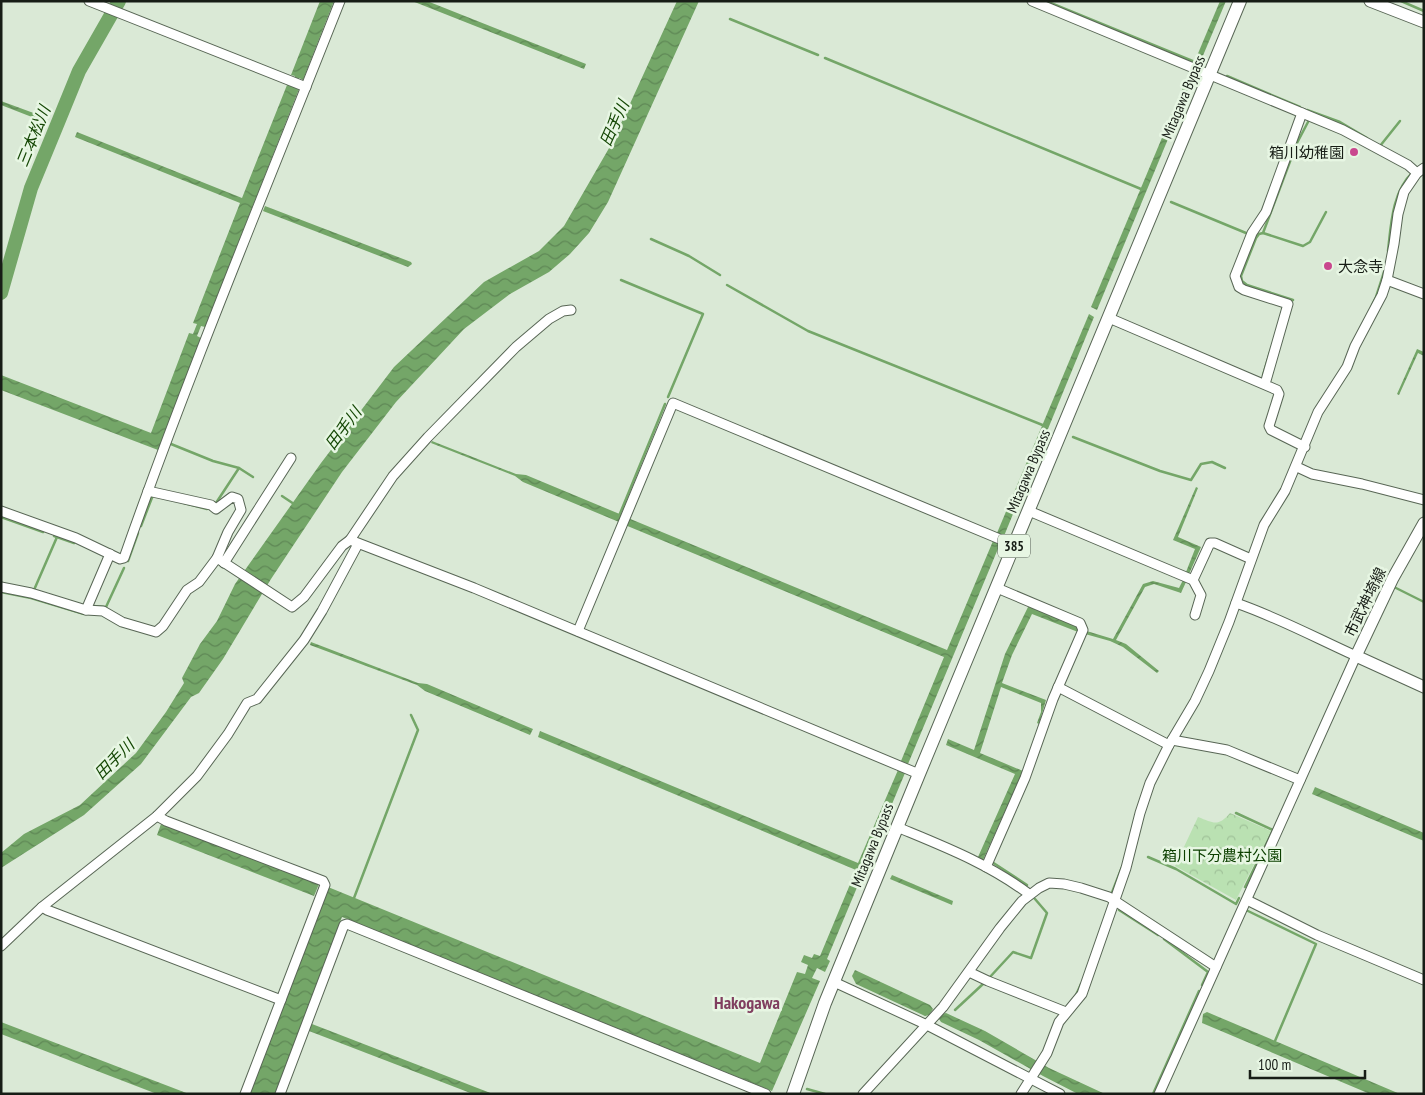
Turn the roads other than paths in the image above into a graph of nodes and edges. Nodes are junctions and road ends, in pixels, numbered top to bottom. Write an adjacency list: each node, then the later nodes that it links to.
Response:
1 (90, 1): 8 (street)
2 (340, 1): 8 (street)
3 (1032, 1): 7 (street)
4 (1240, 1): 7 (highway, Mitagawa Bypass / 385)
5 (1370, 1): 6 (main road)
6 (1424, 22)
7 (1209, 75): 9 (street); 14 (highway, Mitagawa Bypass / 385)
8 (299, 84): 19 (street)
9 (1302, 113): 10 (street); 15 (street)
10 (1418, 170): 11 (street)
11 (1387, 280): 12 (street); 16 (street)
12 (1424, 294)
13 (570, 310): 24 (street)
14 (1109, 318): 15 (street); 21 (highway, Mitagawa Bypass / 385)
15 (1265, 384): 16 (street)
16 (1302, 445): 18 (street)
17 (291, 458): 28 (street)
18 (1297, 467): 20 (street); 27 (street)
19 (148, 491): 26 (street); 28 (street)
20 (1424, 500)
21 (1029, 510): 25 (highway, Mitagawa Bypass / 385); 29 (street)
22 (1, 511): 26 (street)
23 (1424, 523): 36 (main road, 市武神埼線)
24 (354, 542): 28 (street); 35 (street); 42 (street)
25 (1014, 545): 31 (highway, Mitagawa Bypass / 385); 35 (street)
26 (110, 554): 33 (street)
27 (1248, 558): 29 (street); 32 (street)
28 (223, 563): 33 (street)
29 (1193, 580): 34 (street)
30 (1, 587): 33 (street)
31 (997, 588): 37 (street); 40 (highway, Mitagawa Bypass / 385)
32 (1236, 603): 36 (street); 39 (street)
33 (86, 610)
34 (1195, 615)
35 (578, 631): 40 (street)
36 (1356, 656): 38 (main road, 市武神埼線); 41 (street)
37 (1058, 686): 39 (street); 44 (street)
38 (1424, 687)
39 (1169, 742): 41 (street); 47 (street)
40 (919, 774): 43 (highway, Mitagawa Bypass / 385)
41 (1300, 780): 46 (street)
42 (157, 816): 48 (street); 54 (street)
43 (897, 827): 44 (street); 53 (highway, Mitagawa Bypass / 385)
44 (986, 867): 45 (street)
45 (1029, 894): 47 (street); 51 (street)
46 (1247, 900): 50 (street); 52 (street)
47 (1114, 901): 50 (street); 55 (street)
48 (42, 907): 49 (street); 54 (street)
49 (1, 946)
50 (1216, 966): 65 (street)
51 (969, 972): 55 (street); 56 (street)
52 (1424, 980)
53 (834, 982): 56 (street); 61 (highway, Mitagawa Bypass / 385)
54 (281, 1000): 58 (street)
55 (1066, 1012): 57 (street)
56 (927, 1025): 57 (street); 62 (street)
57 (1032, 1077): 63 (street); 64 (street)
58 (245, 1094)
59 (280, 1094): 60 (street)
60 (766, 1094)
61 (793, 1094)
62 (862, 1094)
63 (1021, 1094)
64 (1060, 1094)
65 (1159, 1094)

